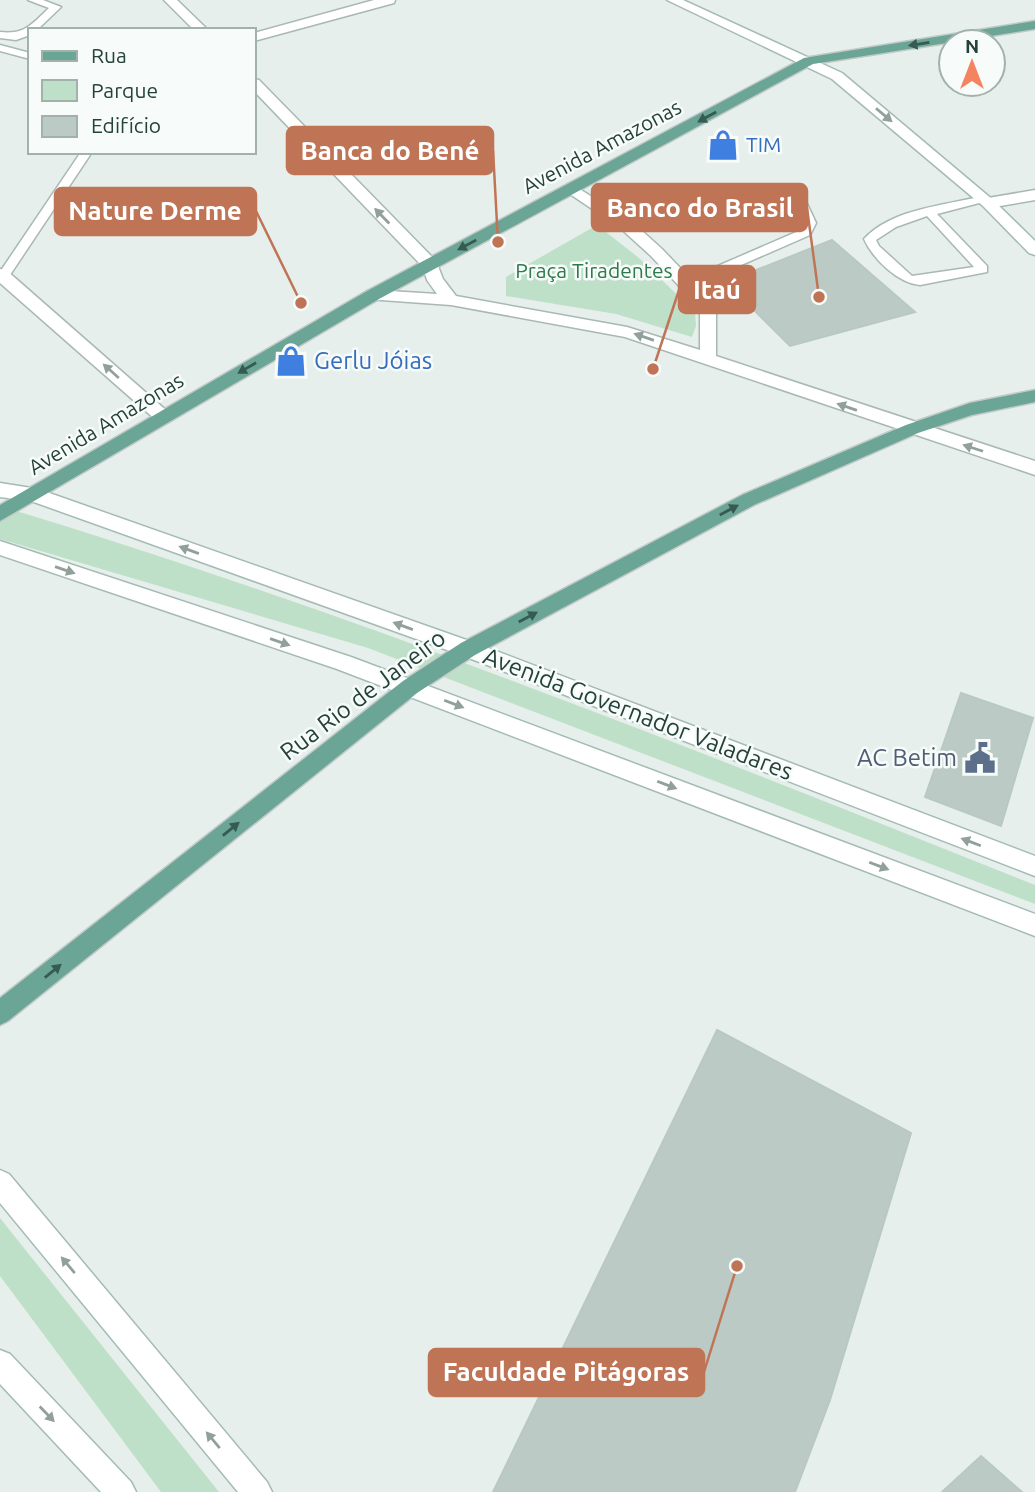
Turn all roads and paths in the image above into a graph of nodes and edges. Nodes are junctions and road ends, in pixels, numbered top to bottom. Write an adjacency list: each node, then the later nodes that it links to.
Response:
1 (33, 0): 6 (lane)
2 (170, 0): 7 (street)
3 (389, 0): 10 (street)
4 (673, 0): 13 (street)
5 (1035, 25): 13 (main road, Avenida Amazonas, one-way to 13)
6 (32, 28)
7 (200, 28)
8 (28, 31): 9 (lane)
9 (0, 35)
10 (256, 36)
11 (0, 48): 12 (lane)
12 (28, 55)
13 (809, 61): 16 (main road, Avenida Amazonas, one-way to 16); 19 (street, one-way to 19)
14 (256, 85): 22 (street, one-way to 14)
15 (86, 154): 23 (lane)
16 (571, 190): 22 (main road, Avenida Amazonas, one-way to 22); 24 (street)
17 (795, 191): 24 (lane)
18 (1035, 195): 19 (street)
19 (986, 201): 20 (lane); 21 (street)
20 (930, 213): 20 (lane)
21 (1035, 250)
22 (430, 265): 25 (main road, Avenida Amazonas); 26 (street)
23 (2, 274): 29 (street, one-way to 23)
24 (687, 284): 27 (street)
25 (373, 295): 26 (street); 29 (main road, Avenida Amazonas, one-way to 29)
26 (451, 300): 27 (street, one-way to 26)
27 (708, 360): 30 (street, one-way to 27)
28 (1035, 396): 30 (main road, Rua Rio de Janeiro)
29 (162, 416): 33 (main road, Avenida Amazonas)
30 (912, 429): 31 (street, one-way to 30); 36 (main road, Rua Rio de Janeiro, one-way to 30)
31 (1035, 468)
32 (0, 490): 33 (street, Avenida Governador Valadares)
33 (32, 494): 34 (main road, Avenida Amazonas); 36 (street, Avenida Governador Valadares, one-way to 33)
34 (0, 514)
35 (0, 548): 37 (street, one-way to 37)
36 (468, 649): 37 (main road, Rua Rio de Janeiro); 38 (street, Avenida Governador Valadares, one-way to 36)
37 (410, 687): 39 (street, one-way to 39); 40 (main road, Rua Rio de Janeiro, one-way to 37)
38 (1035, 866)
39 (1035, 925)
40 (0, 1013)
41 (0, 1183): 44 (street, one-way to 41)
42 (0, 1364): 43 (street, one-way to 43)
43 (116, 1490)
44 (257, 1492)

